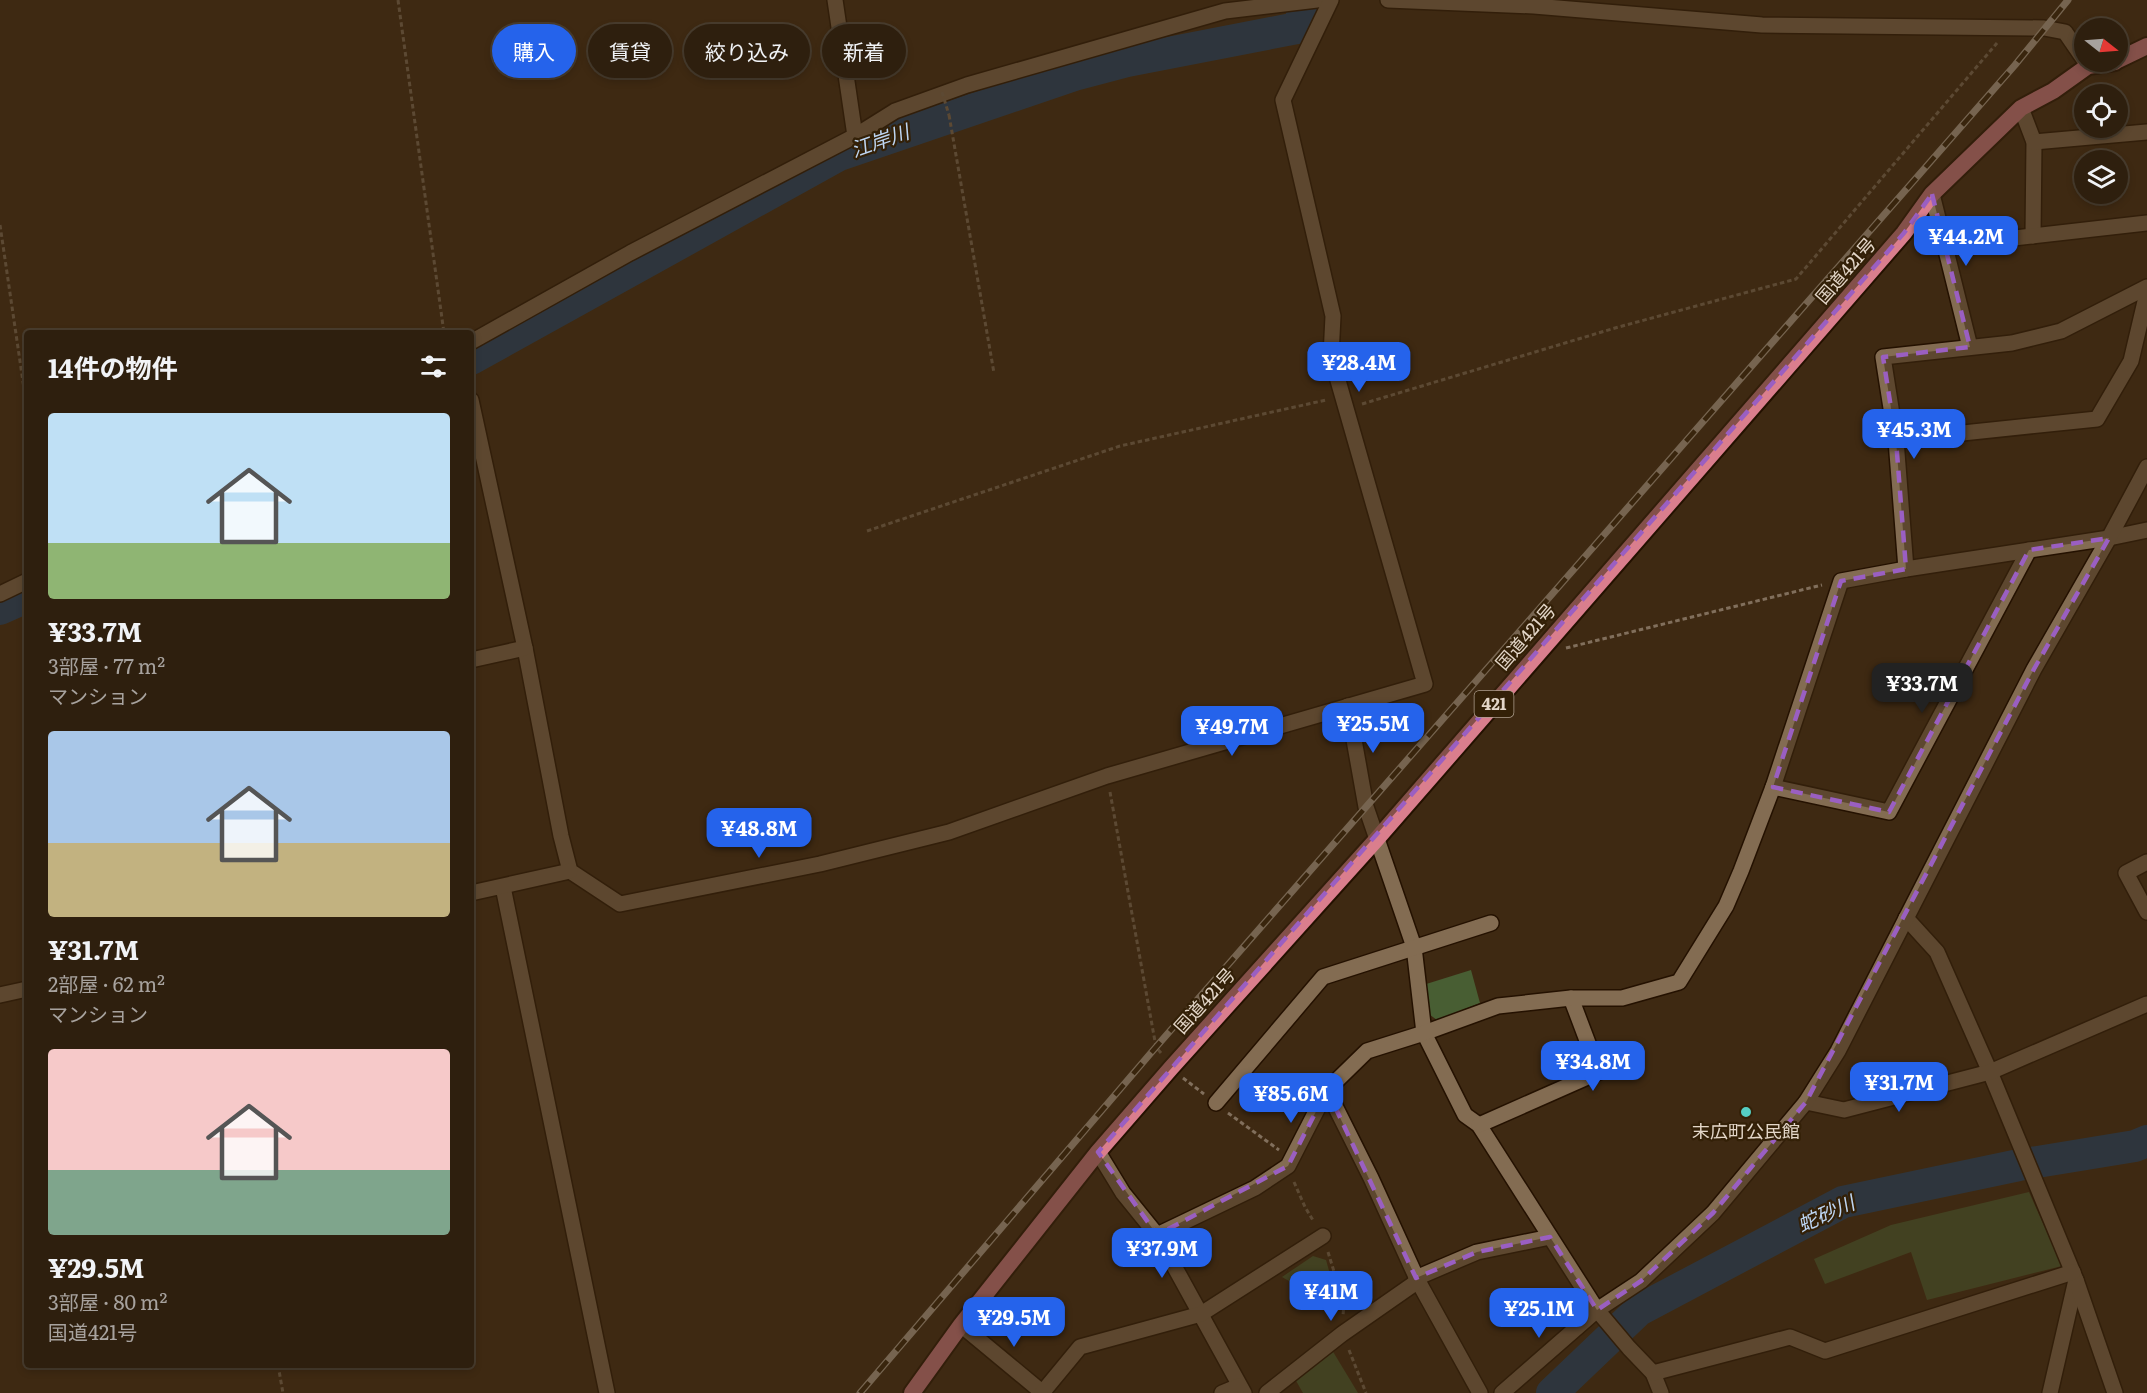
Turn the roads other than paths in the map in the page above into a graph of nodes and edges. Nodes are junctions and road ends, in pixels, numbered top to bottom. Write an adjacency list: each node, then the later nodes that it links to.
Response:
1 (835, 0): 11 (street)
2 (1317, 0): 11 (street)
3 (1330, 0): 32 (street)
4 (1388, 0): 5 (street)
5 (2074, 45)
6 (2147, 46): 7 (highway, 国道421号 / 421)
7 (2128, 55)
8 (2075, 72): 9 (highway, 国道421号 / 421)
9 (2021, 108): 12 (street); 13 (highway, 国道421号 / 421)
10 (2147, 132): 12 (street)
11 (855, 136): 19 (street)
12 (2034, 142): 15 (street)
13 (1932, 195): 16 (street); 34 (highway, 国道421号 / 421)
14 (2147, 223): 15 (street)
15 (2033, 236): 16 (street)
16 (1944, 246): 20 (street)
17 (2147, 287): 20 (street)
18 (2147, 293): 22 (street)
19 (474, 340)
20 (1970, 347): 22 (street)
21 (474, 414): 30 (street)
22 (1896, 440): 27 (street)
23 (2147, 467): 25 (street)
24 (2147, 530): 25 (street)
25 (2109, 538): 26 (street); 40 (street)
26 (2029, 550): 27 (street); 33 (street)
27 (1906, 568): 33 (street)
28 (24, 582): 29 (street)
29 (0, 594)
30 (525, 648): 31 (street); 36 (street)
31 (474, 659)
32 (1348, 706): 34 (street); 36 (street)
33 (1773, 787): 45 (street)
34 (1376, 840): 42 (street); 53 (highway, 国道421号 / 421)
35 (2147, 862): 39 (street)
36 (570, 871): 37 (street)
37 (503, 887): 38 (street); 64 (street)
38 (474, 892)
39 (2147, 912)
40 (1906, 918): 48 (street); 50 (street)
41 (1491, 923): 42 (street)
42 (1414, 947): 47 (street); 51 (street)
43 (24, 990): 44 (street)
44 (0, 995)
45 (1571, 998): 47 (street); 52 (street)
46 (2147, 1004): 48 (street)
47 (1424, 1033): 49 (street); 52 (street)
48 (1990, 1072): 50 (street); 57 (street)
49 (1327, 1090): 54 (street); 58 (street)
50 (1806, 1102): 59 (street)
51 (1216, 1103)
52 (1479, 1125): 56 (street)
53 (1098, 1152): 54 (street); 61 (highway, 国道421号 / 421)
54 (1157, 1235): 60 (street)
55 (1323, 1236): 60 (street)
56 (1550, 1237): 58 (street); 59 (street)
57 (2075, 1276): 62 (street); 72 (street); 73 (street)
58 (1417, 1280): 68 (street); 69 (street)
59 (1597, 1310): 62 (street); 70 (street)
60 (1201, 1314): 63 (street); 66 (street)
61 (961, 1325): 65 (highway, 国道421号 / 421); 66 (street)
62 (1653, 1373): 71 (street)
63 (1242, 1390): 67 (street)
64 (607, 1393)
65 (912, 1393)
66 (1042, 1393)
67 (1222, 1393)
68 (1267, 1393)
69 (1480, 1393)
70 (1502, 1393)
71 (1661, 1393)
72 (2050, 1393)
73 (2115, 1393)

